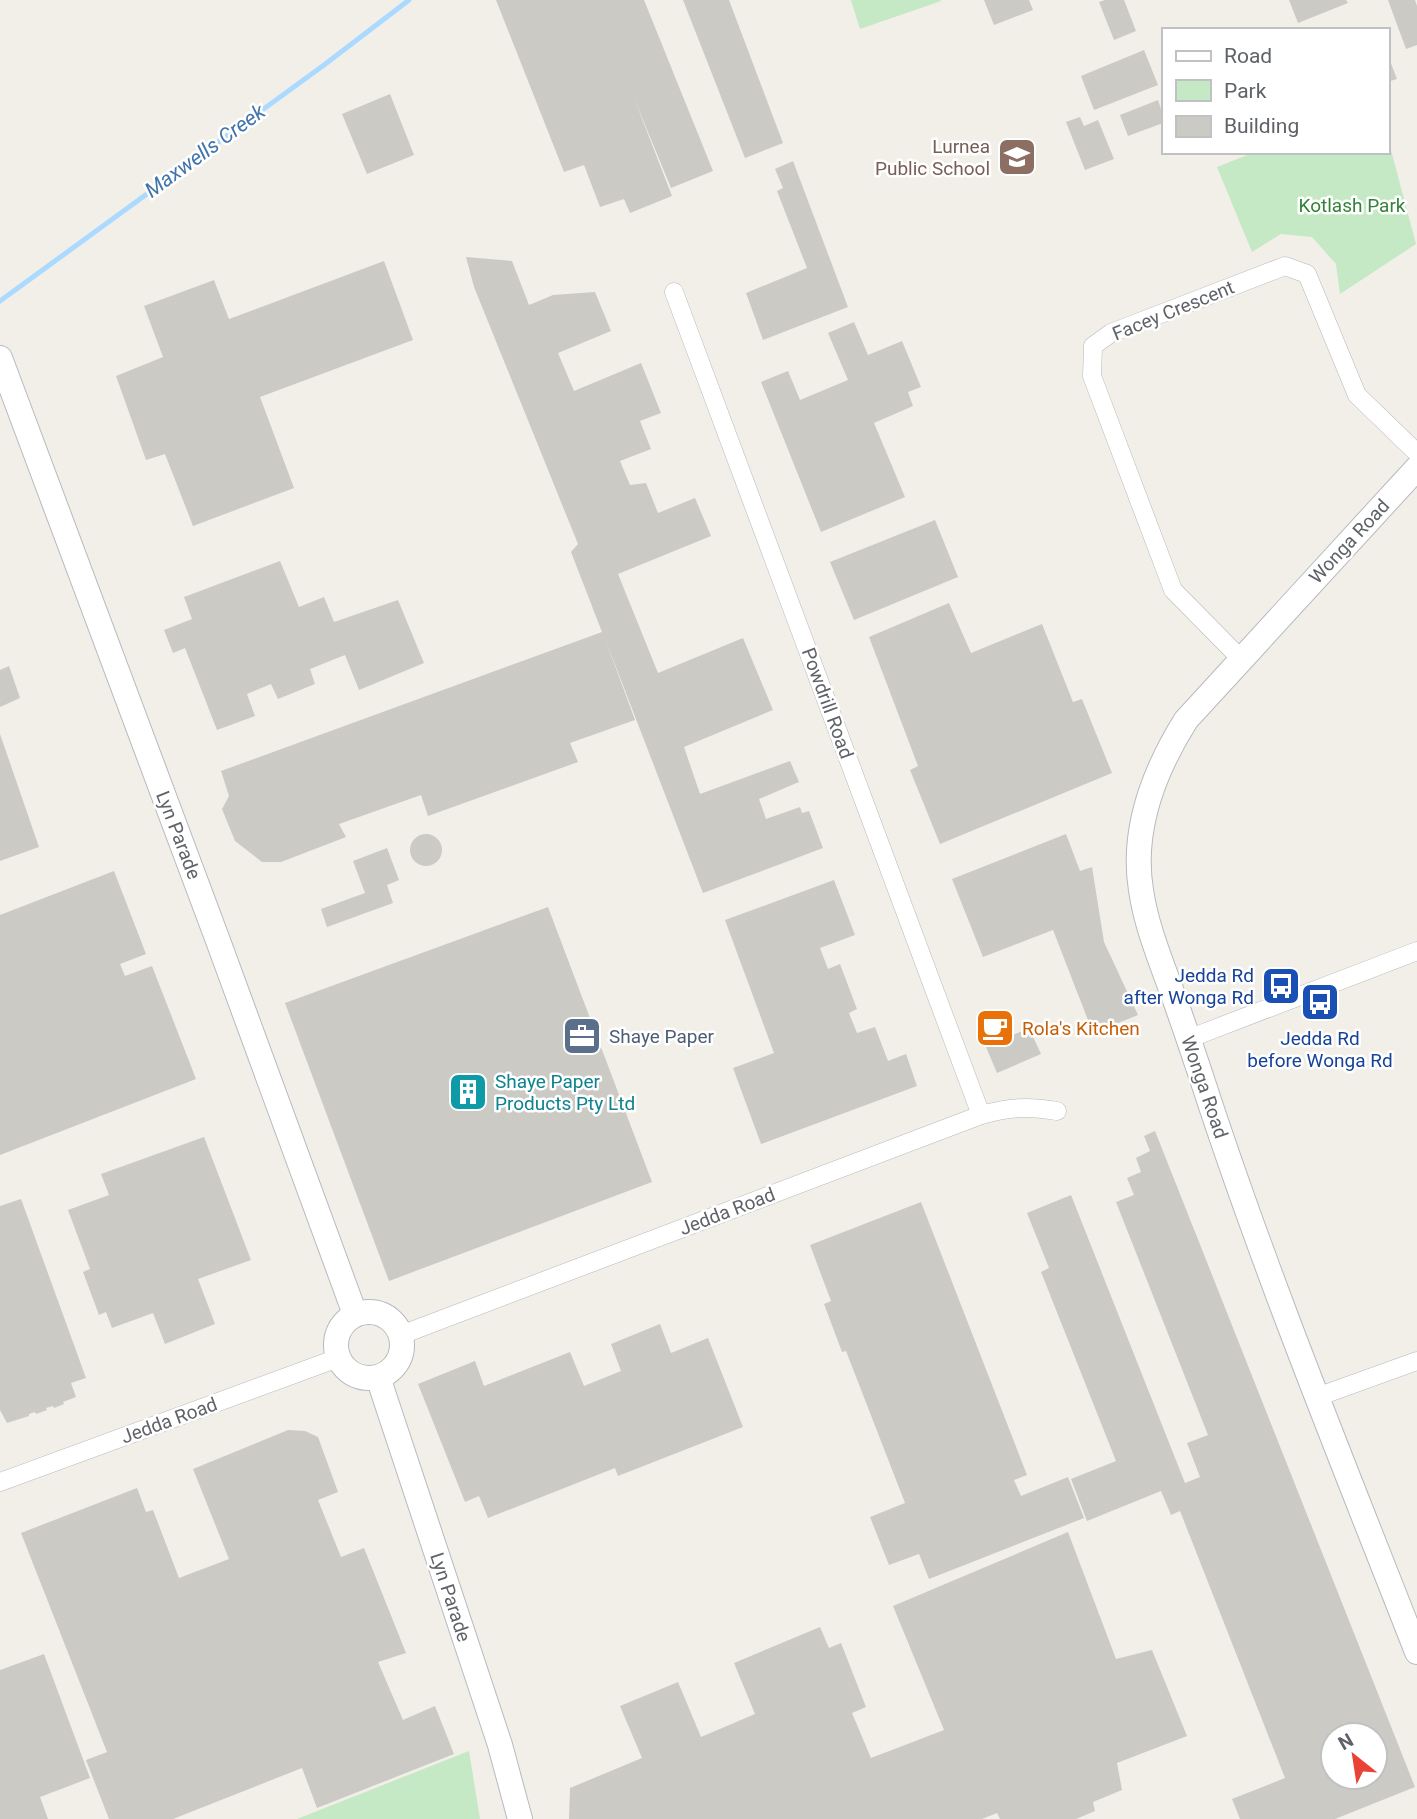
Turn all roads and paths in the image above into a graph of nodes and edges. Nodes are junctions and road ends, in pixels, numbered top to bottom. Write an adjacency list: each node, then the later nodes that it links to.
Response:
1 (674, 292): 9 (street, Powdrill Road)
2 (0, 358): 10 (street, Lyn Parade)
3 (1417, 453): 5 (street, Facey Crescent)
4 (1417, 468): 5 (street, Wonga Road)
5 (1240, 658): 7 (street, Wonga Road)
6 (1417, 951): 7 (street)
7 (1188, 1039): 15 (street, Wonga Road)
8 (1057, 1111): 9 (street, Jedda Road)
9 (981, 1115): 11 (street, Jedda Road)
10 (355, 1314): 11 (street); 12 (street)
11 (401, 1335): 14 (street)
12 (338, 1358): 14 (street); 16 (street, Jedda Road)
13 (1417, 1361): 15 (street)
14 (378, 1377): 18 (street, Lyn Parade)
15 (1317, 1397): 17 (street, Wonga Road)
16 (0, 1482)
17 (1417, 1652)
18 (520, 1819)

